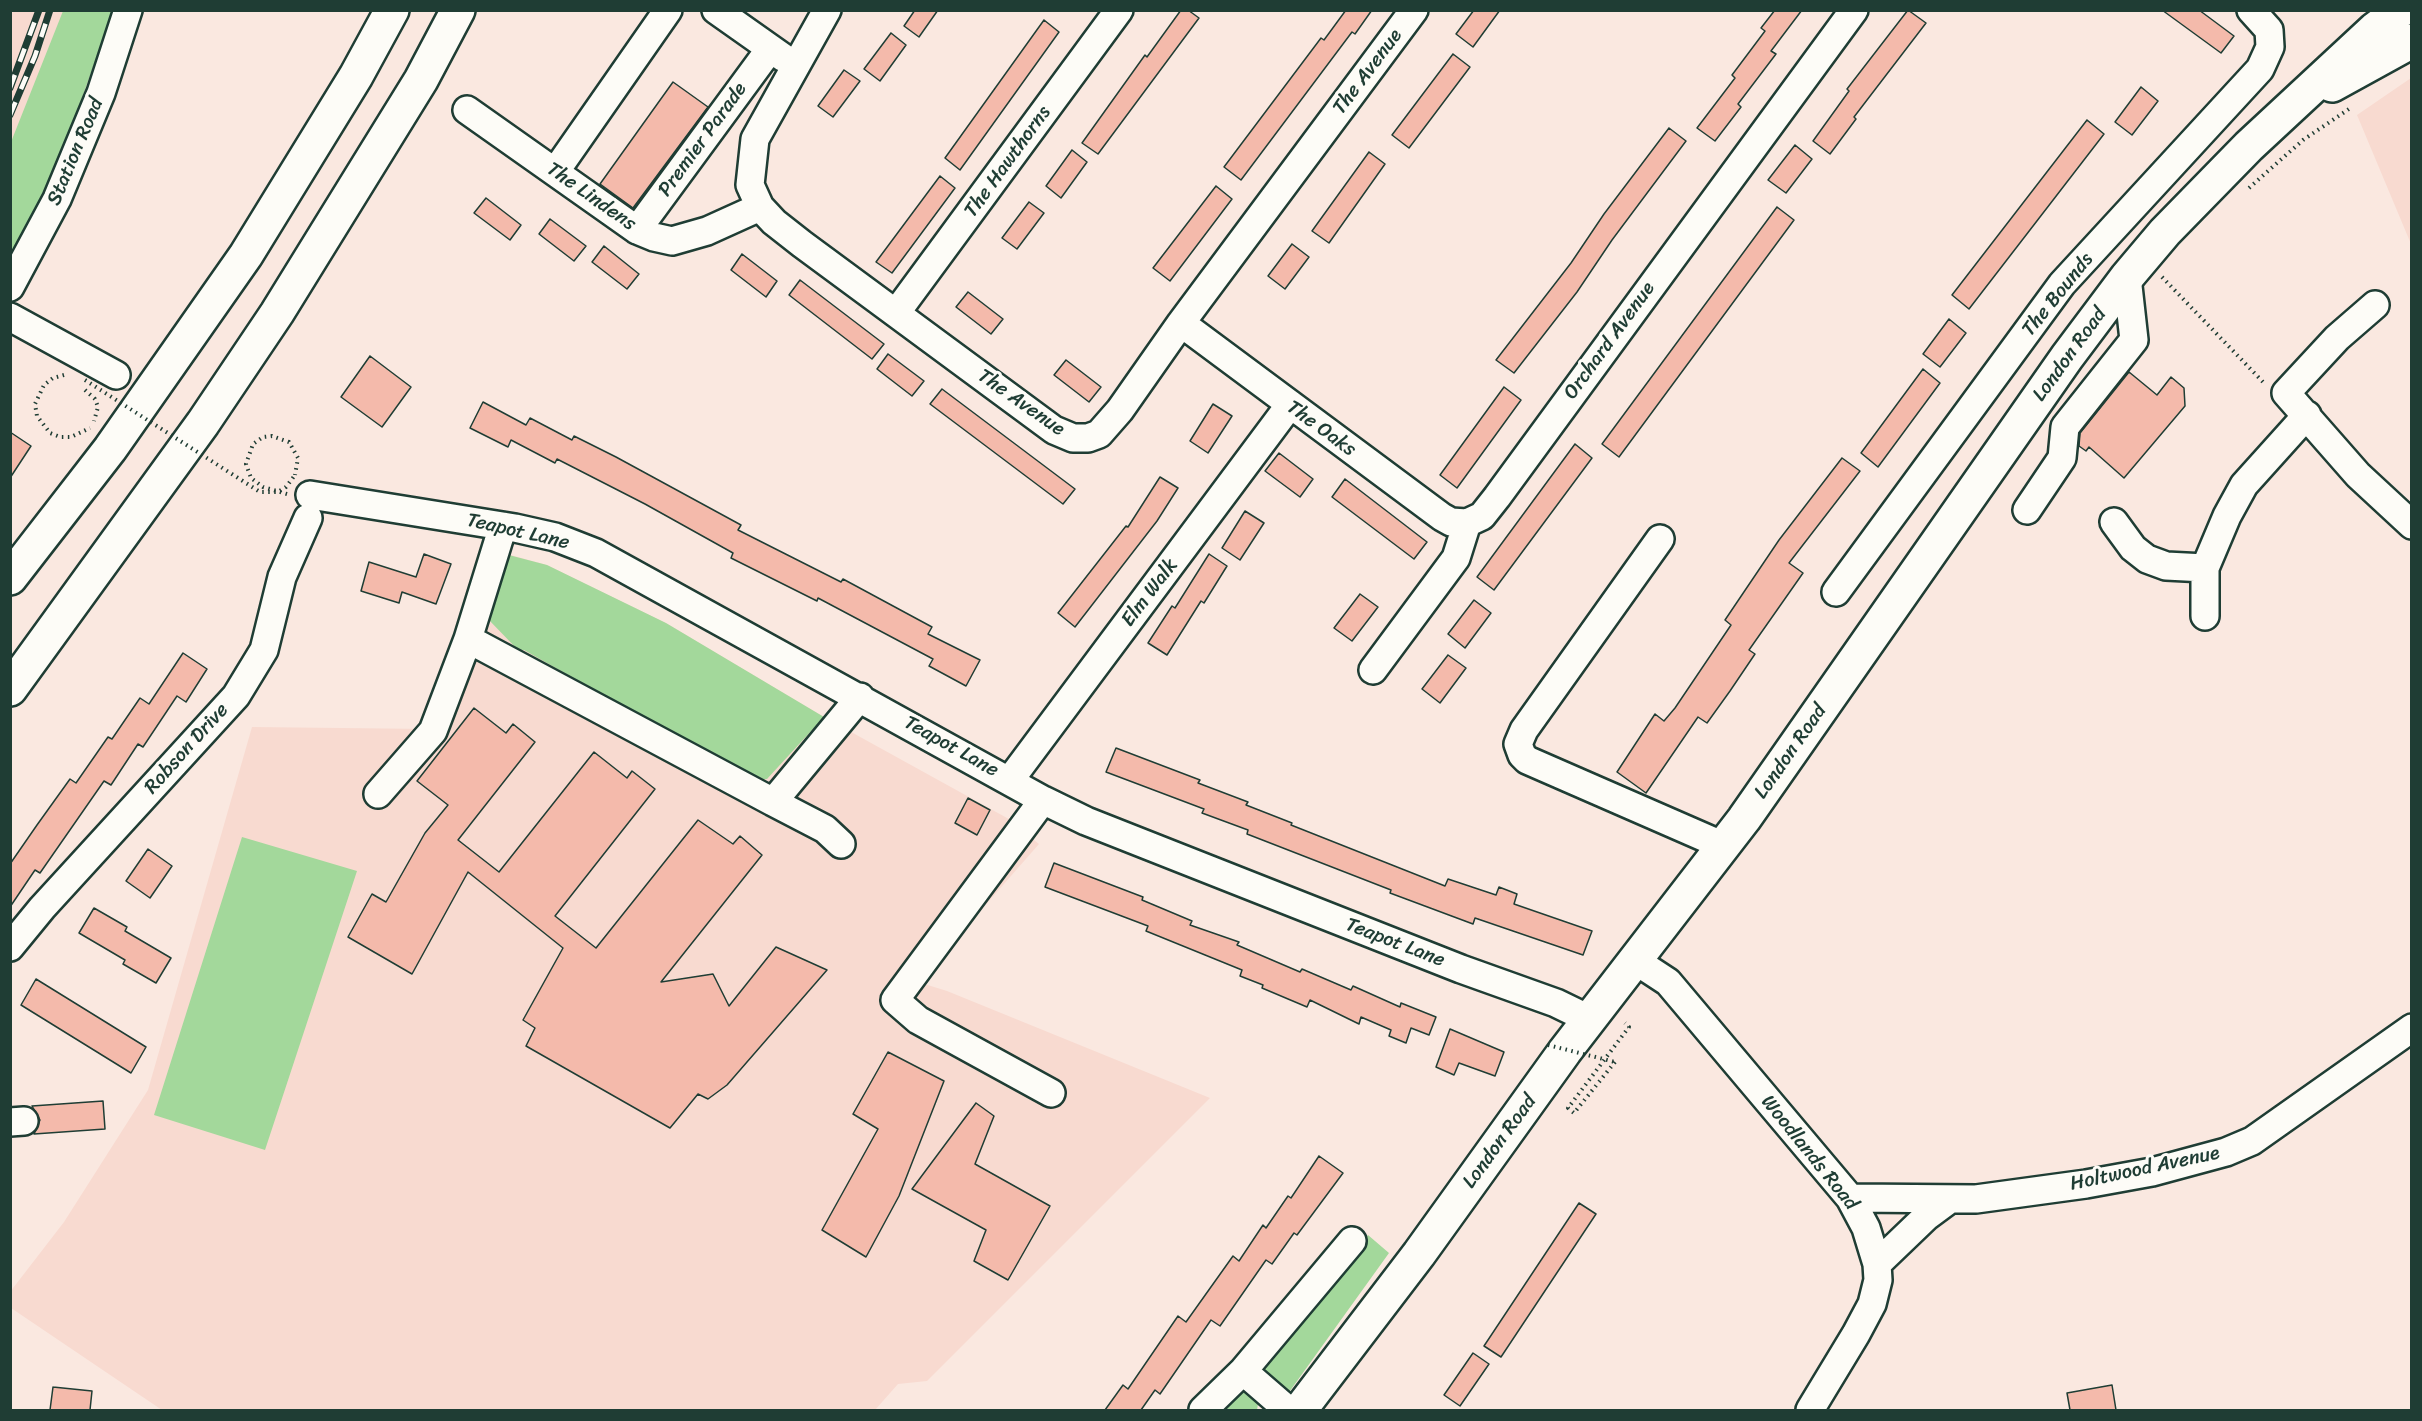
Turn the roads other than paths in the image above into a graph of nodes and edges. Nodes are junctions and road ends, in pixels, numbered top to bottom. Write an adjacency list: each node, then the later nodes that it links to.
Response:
1 (128, 10): 21 (street, Station Road)
2 (392, 10): 39 (main road)
3 (458, 10): 44 (main road)
4 (668, 10): 17 (street)
5 (716, 10): 13 (street)
6 (827, 10): 14 (street, The Avenue)
7 (1119, 10): 23 (street, The Hawthorns)
8 (1413, 10): 25 (street, The Avenue)
9 (1854, 10): 34 (street, Orchard Avenue)
10 (2251, 10): 40 (street, The Bounds)
11 (2401, 10): 15 (main road, London Road)
12 (2412, 41): 15 (main road, London Road)
13 (770, 49): 14 (street); 19 (street, Premier Parade)
14 (796, 65): 18 (street, The Avenue)
15 (2293, 105): 20 (main road, London Road)
16 (467, 110): 17 (street, The Lindens)
17 (555, 172): 19 (street, The Lindens)
18 (760, 207): 19 (street, The Lindens); 23 (street, The Avenue)
19 (637, 230)
20 (2142, 281): 27 (main road, London Road); 30 (street)
21 (10, 287)
22 (2375, 305): 29 (street)
23 (896, 313): 25 (street, The Avenue)
24 (10, 317): 26 (street)
25 (1181, 323): 28 (street, The Oaks)
26 (116, 375)
27 (2034, 405): 30 (street); 51 (main road, London Road)
28 (1289, 406): 34 (street, The Oaks); 46 (street, Elm Walk)
29 (2307, 415): 35 (street); 38 (street)
30 (2065, 427): 32 (street)
31 (309, 506): 36 (street, Teapot Lane); 52 (street, Robson Drive)
32 (2027, 510)
33 (2114, 522): 38 (street)
34 (1467, 523): 43 (street)
35 (2412, 525)
36 (503, 526): 42 (street); 45 (street, Teapot Lane)
37 (1660, 539): 51 (street)
38 (2205, 568): 41 (street)
39 (10, 578)
40 (1836, 592)
41 (2205, 616)
42 (468, 639): 47 (street); 49 (street)
43 (1373, 670)
44 (10, 689)
45 (860, 697): 46 (street, Teapot Lane); 49 (street)
46 (1010, 780): 48 (street, Teapot Lane)
47 (378, 794)
48 (1043, 800): 54 (street, Teapot Lane); 56 (street)
49 (773, 802): 50 (street)
50 (841, 844)
51 (1724, 846): 53 (main road, London Road)
52 (10, 947)
53 (1636, 961): 54 (main road, London Road); 57 (street, Woodlands Road)
54 (1591, 1020): 64 (main road, London Road)
55 (2412, 1028): 58 (street, Holtwood Avenue)
56 (1052, 1093)
57 (1850, 1198): 58 (street, Holtwood Avenue); 60 (street, Woodlands Road)
58 (1949, 1200): 60 (street)
59 (1352, 1241): 61 (street)
60 (1877, 1264): 65 (street, Woodlands Road)
61 (1243, 1371): 62 (street); 63 (street)
62 (1203, 1410)
63 (1288, 1410)
64 (1300, 1410)
65 (1810, 1410)

